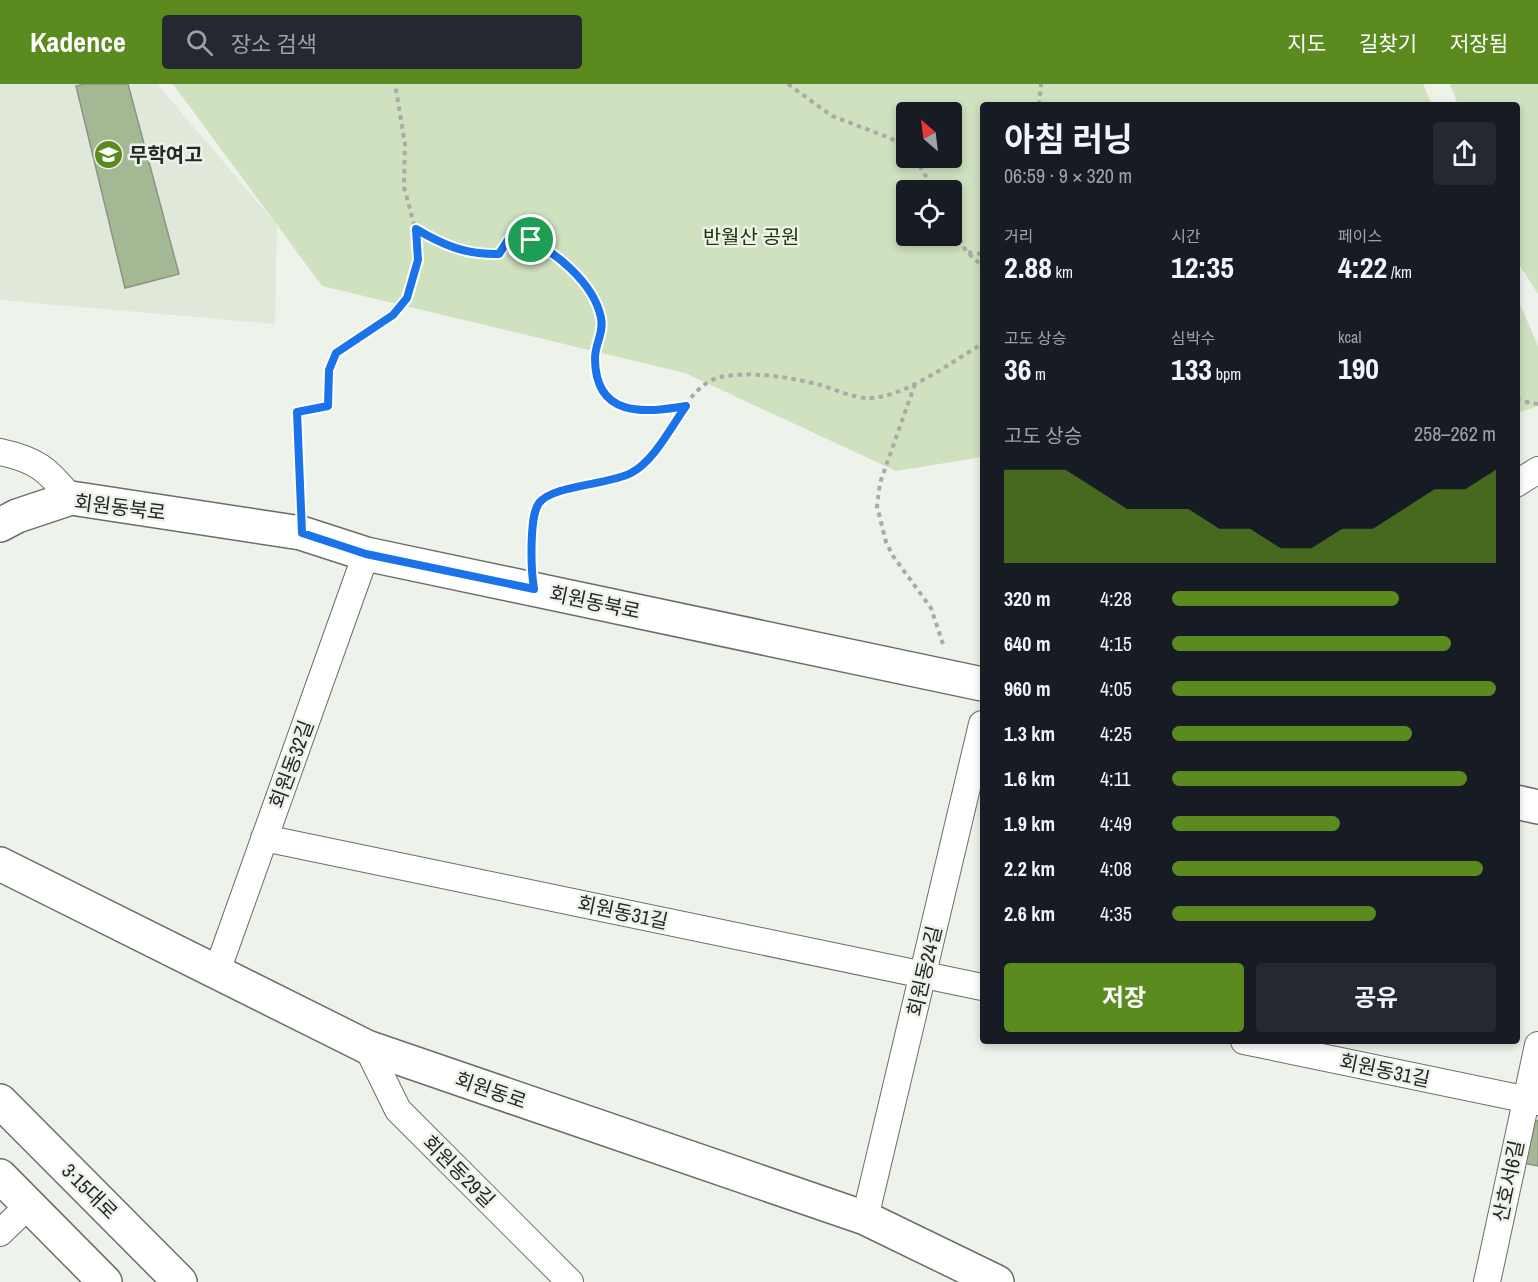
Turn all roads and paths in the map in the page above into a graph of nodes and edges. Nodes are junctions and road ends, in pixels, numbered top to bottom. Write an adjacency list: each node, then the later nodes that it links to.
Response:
1 (395, 84): 6 (path)
2 (788, 84): 5 (path)
3 (1041, 84): 4 (path)
4 (1039, 102)
5 (896, 141)
6 (416, 229): 15 (path); 21 (path)
7 (962, 244): 8 (path)
8 (966, 251): 9 (path); 10 (path)
9 (980, 254)
10 (980, 264)
11 (980, 345): 12 (path)
12 (915, 384): 15 (path); 24 (path)
13 (1520, 401): 14 (path)
14 (1538, 404)
15 (686, 406): 23 (path)
16 (0, 452): 19 (street)
17 (1538, 470): 18 (street)
18 (1520, 481)
19 (71, 498): 20 (main road, 회원동북로); 21 (main road, 회원동북로)
20 (0, 525)
21 (302, 533): 22 (main road, 회원동북로)
22 (366, 554): 23 (main road, 회원동북로); 29 (street, 회원동32길)
23 (534, 589): 24 (main road, 회원동북로)
24 (950, 676): 25 (main road, 회원동북로)
25 (980, 684)
26 (980, 732): 32 (street, 회원동24길)
27 (1520, 803): 28 (main road)
28 (1538, 807)
29 (264, 838): 31 (street, 회원동32길); 32 (street, 회원동31길)
30 (0, 864): 31 (main road, 회원동로)
31 (216, 974): 36 (main road, 회원동로)
32 (923, 974): 33 (street, 회원동31길); 41 (street, 회원동24길)
33 (980, 987)
34 (1258, 1044): 38 (street, 회원동31길)
35 (1538, 1046): 38 (street, 산호서6길)
36 (367, 1047): 41 (main road, 회원동로); 45 (street, 회원동29길)
37 (0, 1101): 44 (main road, 3·15대로)
38 (1532, 1101): 47 (street, 산호서6길)
39 (0, 1176): 40 (main road)
40 (29, 1205): 42 (street); 43 (main road)
41 (865, 1218): 46 (main road, 회원동로)
42 (0, 1233)
43 (105, 1282)
44 (180, 1282)
45 (570, 1282)
46 (997, 1282)
47 (1487, 1282)

